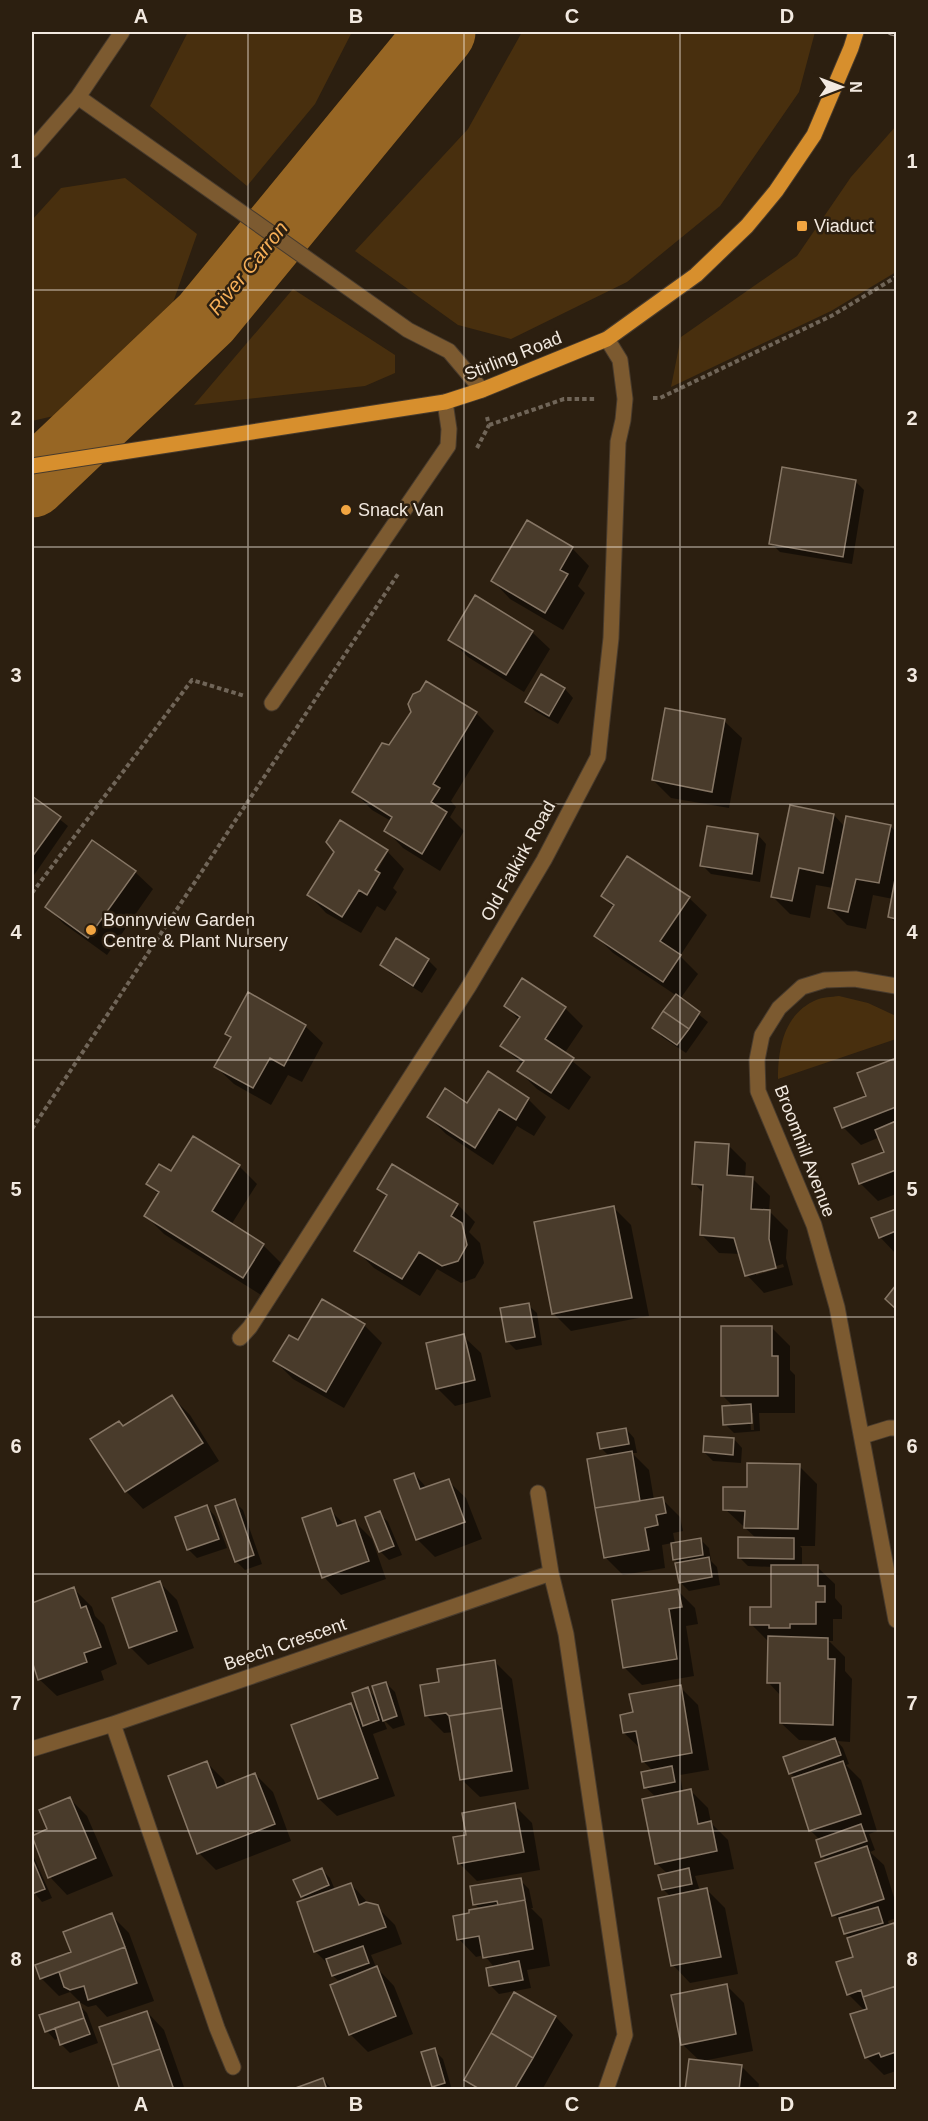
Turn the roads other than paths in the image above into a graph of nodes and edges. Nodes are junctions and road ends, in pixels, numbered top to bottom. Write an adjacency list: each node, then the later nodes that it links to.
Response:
1 (856, 32): 5 (main road, Stirling Road)
2 (120, 33): 3 (street)
3 (78, 97): 4 (street); 6 (street)
4 (32, 150)
5 (607, 339): 6 (main road, Stirling Road); 11 (street, Old Falkirk Road)
6 (482, 390): 7 (main road, Stirling Road)
7 (445, 402): 8 (main road, Stirling Road); 9 (street)
8 (32, 466)
9 (272, 704)
10 (897, 986): 13 (street, Broomhill Avenue)
11 (240, 1338)
12 (897, 1428): 13 (street)
13 (863, 1436): 16 (street, Broomhill Avenue)
14 (538, 1493): 15 (street)
15 (551, 1573): 17 (street, Beech Crescent); 20 (street)
16 (897, 1620)
17 (113, 1724): 18 (street, Beech Crescent); 19 (street)
18 (32, 1749)
19 (233, 2067)
20 (606, 2090)

